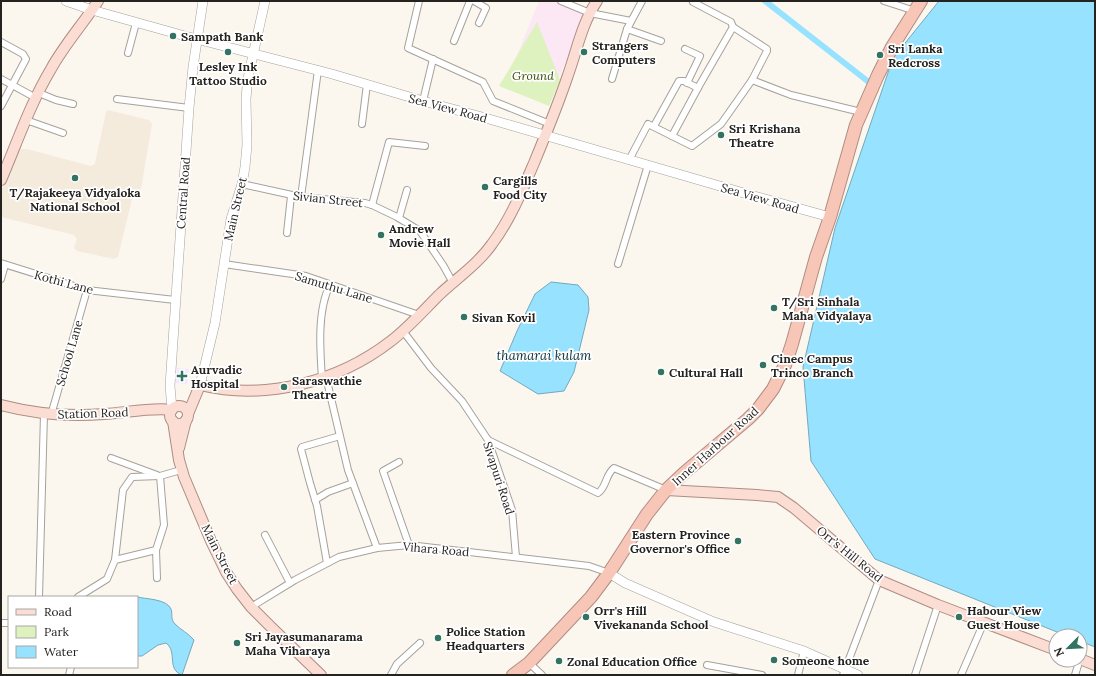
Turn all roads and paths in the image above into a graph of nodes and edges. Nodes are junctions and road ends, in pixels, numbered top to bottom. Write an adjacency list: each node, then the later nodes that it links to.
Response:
1 (66, 1): 14 (main road, Sea View Road)
2 (98, 1): 14 (main road)
3 (203, 1): 21 (main road, Central Road)
4 (265, 1): 27 (main road, Main Street)
5 (419, 1): 28 (street)
6 (470, 1): 22 (street)
7 (474, 1): 18 (street)
8 (561, 1): 15 (street)
9 (597, 1): 15 (main road)
10 (642, 1): 16 (street)
11 (884, 1): 13 (street)
12 (693, 2): 19 (street)
13 (918, 6): 43 (highway, Inner Harbour Road)
14 (92, 10): 17 (main road, Sea View Road); 37 (main road)
15 (590, 13): 16 (street); 46 (main road)
16 (631, 21): 20 (street)
17 (136, 23): 21 (main road, Sea View Road); 26 (street)
18 (479, 23)
19 (733, 27): 32 (street); 36 (street)
20 (628, 29): 23 (street); 31 (street)
21 (197, 39): 27 (main road, Sea View Road); 42 (main road, Central Road)
22 (454, 41)
23 (661, 41)
24 (1, 42): 35 (street)
25 (685, 49): 33 (street)
26 (128, 53)
27 (253, 54): 29 (main road, Sea View Road); 56 (main road, Main Street)
28 (433, 59): 39 (street); 46 (street)
29 (318, 70): 34 (main road, Sea View Road); 59 (street)
30 (1, 79): 35 (street)
31 (612, 79)
32 (752, 80): 43 (street); 50 (street)
33 (687, 83): 36 (street); 47 (street)
34 (367, 84): 39 (main road, Sea View Road); 45 (street)
35 (13, 85): 37 (street); 41 (street)
36 (698, 88): 50 (street)
37 (37, 95): 40 (street); 44 (main road)
38 (117, 99): 42 (street)
39 (423, 101): 49 (main road, Sea View Road)
40 (73, 104)
41 (1, 106)
42 (188, 108): 71 (main road, Central Road)
43 (861, 112): 61 (highway, Inner Harbour Road)
44 (26, 120): 48 (street); 54 (main road)
45 (362, 124)
46 (550, 124): 49 (main road)
47 (654, 126): 50 (street); 52 (street)
48 (63, 133)
49 (545, 136): 52 (main road, Sea View Road); 68 (main road)
50 (672, 136)
51 (426, 146): 60 (street)
52 (629, 160): 53 (main road, Sea View Road)
53 (648, 165): 61 (main road, Sea View Road); 66 (street)
54 (4, 166): 55 (main road)
55 (1, 180)
56 (242, 184): 58 (street, Sivian Street); 65 (main road, Main Street)
57 (407, 190): 62 (street)
58 (291, 196): 59 (street, Sivian Street); 63 (street)
59 (301, 197): 60 (street, Sivian Street)
60 (372, 205): 62 (street, Sivian Street)
61 (830, 217): 88 (highway, Inner Harbour Road)
62 (399, 218): 68 (street, Sivian Street)
63 (287, 233)
64 (3, 264): 67 (street); 70 (street, Kothi Lane)
65 (224, 264): 69 (street, Samuthu Lane); 75 (main road, Main Street)
66 (618, 264)
67 (1, 278)
68 (453, 283): 72 (main road)
69 (330, 285): 72 (street, Samuthu Lane); 74 (street)
70 (86, 290): 71 (street, Kothi Lane); 78 (street, School Lane)
71 (175, 300): 77 (main road, Central Road)
72 (419, 315): 73 (main road)
73 (403, 331): 74 (main road); 81 (street, Sivapuri Road)
74 (324, 377): 75 (main road); 80 (street)
75 (200, 385): 77 (main road); 79 (main road, Main Street)
76 (1, 405): 78 (main road, Station Road)
77 (175, 412): 78 (main road, Station Road); 79 (main road); 79 (main road); 82 (main road, Main Street)
78 (48, 415): 101 (street, School Lane)
79 (187, 417): 82 (main road, Main Street)
80 (340, 436): 87 (street); 89 (street)
81 (488, 440): 88 (street); 94 (street, Sivapuri Road)
82 (178, 452): 85 (main road, Main Street)
83 (111, 458): 86 (street)
84 (399, 462): 91 (street)
85 (181, 470): 86 (street); 104 (main road, Main Street)
86 (160, 476): 93 (street); 95 (street)
87 (353, 483): 89 (street); 92 (street)
88 (666, 490): 97 (highway, Inner Harbour Road); 99 (main road, Orr’s Hill Road)
89 (315, 500): 96 (street)
90 (265, 535): 100 (street)
91 (409, 545): 92 (street, Vihara Road); 94 (street, Vihara Road)
92 (377, 548): 96 (street, Vihara Road)
93 (156, 550): 95 (street); 98 (street)
94 (516, 557): 97 (street, Vihara Road)
95 (115, 560): 102 (street)
96 (327, 563): 100 (street, Vihara Road)
97 (609, 573): 108 (main road); 109 (highway, Inner Harbour Road)
98 (156, 578)
99 (879, 580): 103 (main road, Orr’s Hill Road); 111 (street)
100 (290, 583): 104 (street, Vihara Road)
101 (39, 596)
102 (80, 596)
103 (938, 605): 105 (main road, Orr’s Hill Road); 119 (street)
104 (251, 607): 112 (main road, Main Street)
105 (984, 622): 107 (main road, Orr’s Hill Road); 120 (street)
106 (420, 643): 113 (street)
107 (1048, 647)
108 (804, 651): 111 (main road); 117 (street)
109 (529, 663): 114 (highway, Inner Harbour Road); 115 (street)
110 (708, 665): 116 (street)
111 (844, 672): 118 (main road)
112 (321, 675)
113 (391, 675)
114 (513, 675)
115 (542, 675)
116 (762, 675)
117 (798, 675)
118 (858, 675)
119 (915, 675)
120 (961, 675)

